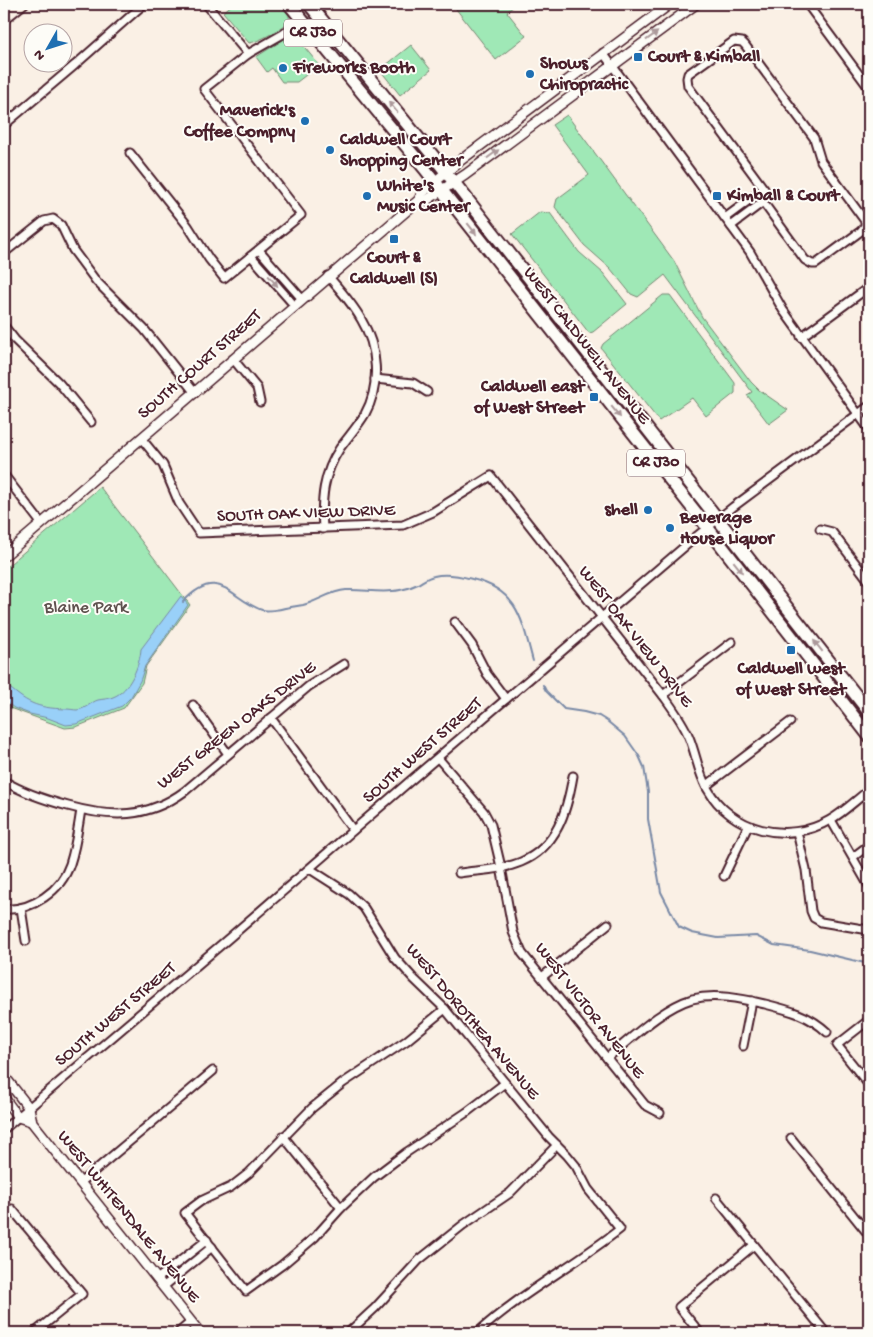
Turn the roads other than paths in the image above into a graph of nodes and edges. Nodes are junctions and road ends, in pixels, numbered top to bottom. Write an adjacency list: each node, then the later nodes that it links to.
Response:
1 (144, 4): 15 (street)
2 (206, 4): 12 (street)
3 (289, 4): 9 (main road, CR J30)
4 (299, 4): 10 (main road)
5 (309, 4): 10 (main road, CR J30)
6 (670, 4): 11 (street, SOUTH COURT STREET)
7 (696, 4): 13 (street, SOUTH COURT STREET, one-way to 7)
8 (807, 4): 14 (street)
9 (302, 20): 12 (street); 19 (main road, CR J30)
10 (333, 34): 17 (main road, CR J30, one-way to 10)
11 (603, 53): 13 (street); 17 (street, SOUTH COURT STREET)
12 (248, 54): 24 (street)
13 (612, 66): 18 (street, SOUTH COURT STREET, one-way to 13); 22 (street)
14 (869, 88)
15 (4, 125)
16 (130, 154): 26 (street)
17 (446, 172): 18 (main road, CR J30); 19 (street, SOUTH COURT STREET)
18 (454, 182): 19 (street, SOUTH COURT STREET); 34 (main road, WEST CALDWELL AVENUE / CR J30)
19 (438, 186): 27 (street, SOUTH COURT STREET); 29 (main road, WEST CALDWELL AVENUE / CR J30, one-way to 29)
20 (764, 189): 21 (street); 21 (street); 22 (street)
21 (763, 202): 23 (street)
22 (725, 218): 23 (street)
23 (731, 226): 33 (street)
24 (259, 250): 26 (street); 30 (street)
25 (4, 254): 38 (street)
26 (251, 256): 31 (street, one-way to 31)
27 (328, 276): 30 (street, SOUTH COURT STREET); 36 (street)
28 (869, 287): 33 (street)
29 (523, 294): 34 (main road); 49 (main road, WEST CALDWELL AVENUE / CR J30, one-way to 49)
30 (302, 299): 31 (street, SOUTH COURT STREET)
31 (294, 306): 35 (street, SOUTH COURT STREET)
32 (4, 326): 42 (street)
33 (801, 337): 41 (street)
34 (587, 351): 47 (main road, WEST CALDWELL AVENUE / CR J30)
35 (233, 359): 38 (street, SOUTH COURT STREET); 39 (street)
36 (375, 379): 37 (street); 50 (street)
37 (427, 392)
38 (195, 393): 44 (street, SOUTH COURT STREET)
39 (260, 402)
40 (869, 406): 41 (street, SOUTH WEST STREET)
41 (858, 414): 43 (street); 47 (street, SOUTH WEST STREET)
42 (91, 422)
43 (869, 429)
44 (141, 438): 48 (street, SOUTH COURT STREET); 50 (street, SOUTH OAK VIEW DRIVE)
45 (4, 475): 48 (street)
46 (491, 476): 50 (street, SOUTH OAK VIEW DRIVE); 54 (street, WEST OAK VIEW DRIVE)
47 (718, 518): 49 (street, SOUTH WEST STREET); 62 (main road, WEST CALDWELL AVENUE / CR J30, one-way to 47)
48 (41, 524): 52 (street, SOUTH COURT STREET)
49 (707, 527): 54 (street, SOUTH WEST STREET); 60 (main road, WEST CALDWELL AVENUE / CR J30, one-way to 60)
50 (323, 529)
51 (820, 529): 53 (street)
52 (4, 556)
53 (869, 581)
54 (602, 618): 58 (street, WEST OAK VIEW DRIVE); 59 (street, SOUTH WEST STREET)
55 (455, 622): 59 (street)
56 (732, 642): 58 (street)
57 (344, 664): 63 (street, WEST GREEN OAKS DRIVE)
58 (663, 695): 71 (street, WEST OAK VIEW DRIVE)
59 (506, 699): 68 (street, SOUTH WEST STREET)
60 (841, 700): 65 (main road); 66 (main road, WEST CALDWELL AVENUE / CR J30)
61 (193, 705): 67 (street)
62 (869, 712)
63 (271, 718): 67 (street, WEST GREEN OAKS DRIVE); 76 (street)
64 (790, 722): 71 (street)
65 (869, 724)
66 (869, 736)
67 (228, 754): 73 (street, WEST GREEN OAKS DRIVE)
68 (438, 758): 76 (street, SOUTH WEST STREET); 80 (street, WEST VICTOR AVENUE)
69 (572, 776): 80 (street)
70 (4, 781): 73 (street, WEST GREEN OAKS DRIVE)
71 (706, 786): 75 (street, WEST OAK VIEW DRIVE)
72 (869, 790): 74 (street)
73 (81, 810): 85 (street)
74 (831, 820): 77 (street); 79 (street)
75 (748, 826): 77 (street, WEST OAK VIEW DRIVE); 83 (street)
76 (353, 830): 81 (street, SOUTH WEST STREET)
77 (798, 832): 88 (street)
78 (869, 845): 79 (street)
79 (853, 857): 84 (street)
80 (501, 867): 82 (street); 90 (street, WEST VICTOR AVENUE)
81 (310, 869): 92 (street, WEST DOROTHEA AVENUE); 102 (street, SOUTH WEST STREET)
82 (459, 873)
83 (724, 876)
84 (869, 886)
85 (21, 908): 86 (street); 89 (street)
86 (4, 909)
87 (608, 924): 90 (street)
88 (866, 929)
89 (26, 941)
90 (542, 977): 96 (street, WEST VICTOR AVENUE)
91 (752, 1001): 94 (street); 95 (street); 96 (street)
92 (446, 1009): 99 (street, WEST DOROTHEA AVENUE); 107 (street)
93 (869, 1020): 100 (street)
94 (827, 1032)
95 (743, 1046)
96 (607, 1058): 103 (street, WEST VICTOR AVENUE)
97 (213, 1071): 110 (street)
98 (4, 1076): 102 (street, WEST WHITENDALE AVENUE)
99 (505, 1083): 109 (street, WEST DOROTHEA AVENUE); 112 (street)
100 (869, 1085)
101 (4, 1098): 104 (street)
102 (29, 1108): 104 (street, SOUTH WEST STREET); 105 (street, WEST WHITENDALE AVENUE)
103 (660, 1113)
104 (18, 1117): 105 (street); 106 (street, SOUTH WEST STREET)
105 (31, 1121): 110 (street, WEST WHITENDALE AVENUE)
106 (4, 1129)
107 (283, 1136): 112 (street); 115 (street)
108 (791, 1138): 114 (street)
109 (557, 1145): 124 (street); 125 (street, WEST DOROTHEA AVENUE)
110 (80, 1183): 118 (street, WEST WHITENDALE AVENUE)
111 (716, 1198): 116 (street)
112 (341, 1208): 117 (street)
113 (12, 1209): 121 (street)
114 (869, 1235)
115 (207, 1240): 117 (street); 118 (street)
116 (754, 1246): 126 (street); 127 (street)
117 (212, 1247): 119 (street)
118 (157, 1279): 119 (street, WEST WHITENDALE AVENUE)
119 (163, 1287): 120 (street, WEST WHITENDALE AVENUE)
120 (191, 1322): 122 (street); 123 (street, WEST WHITENDALE AVENUE)
121 (34, 1333)
122 (178, 1333)
123 (200, 1333)
124 (348, 1333)
125 (477, 1333)
126 (700, 1333)
127 (826, 1333)

